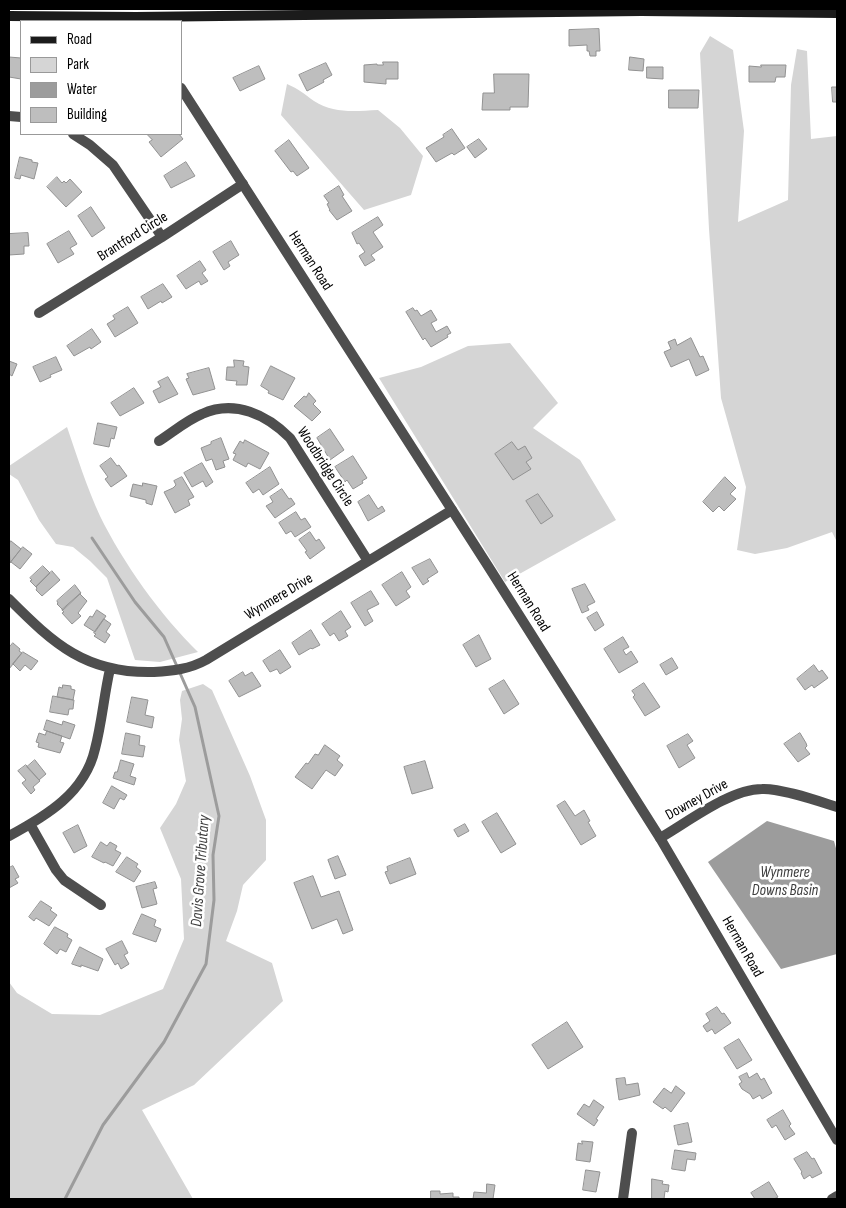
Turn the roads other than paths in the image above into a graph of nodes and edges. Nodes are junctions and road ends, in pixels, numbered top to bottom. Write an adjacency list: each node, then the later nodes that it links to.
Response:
1 (837, 13): 3 (main road)
2 (9, 16): 3 (main road)
3 (137, 19)
4 (182, 90): 6 (street, Herman Road)
5 (75, 135): 7 (street)
6 (243, 184): 7 (street, Brantford Circle); 10 (street, Herman Road)
7 (162, 237): 8 (street, Brantford Circle)
8 (39, 313)
9 (159, 441): 11 (street, Woodbridge Circle)
10 (452, 510): 11 (street, Wynmere Drive); 17 (street, Herman Road)
11 (368, 561): 13 (street, Wynmere Drive)
12 (9, 598): 13 (street, Wynmere Drive)
13 (110, 669): 15 (street)
14 (837, 807): 17 (street, Downey Drive)
15 (30, 824): 16 (street); 18 (street)
16 (9, 836)
17 (660, 838): 20 (street, Herman Road)
18 (101, 905)
19 (632, 1134): 22 (street)
20 (837, 1140)
21 (837, 1196): 23 (street)
22 (623, 1199)
23 (832, 1199)

